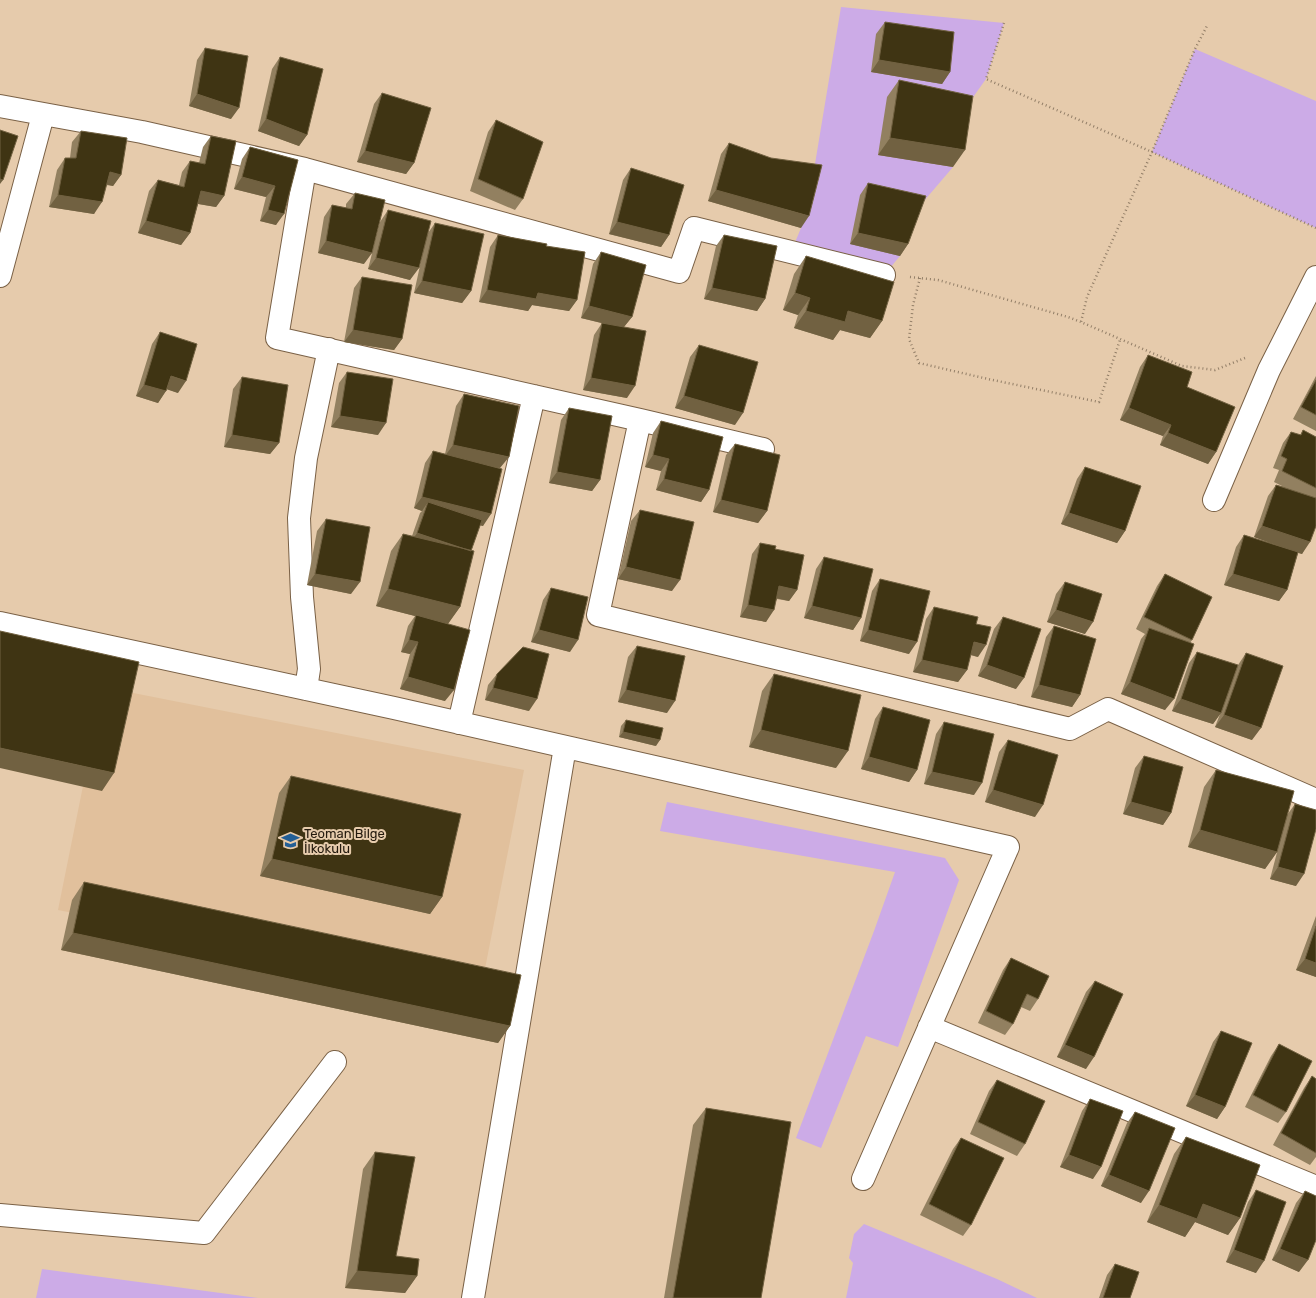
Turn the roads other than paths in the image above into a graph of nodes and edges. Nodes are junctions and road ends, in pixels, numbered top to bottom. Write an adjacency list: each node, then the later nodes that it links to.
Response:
1 (0, 106): 2 (street)
2 (43, 115): 3 (street); 5 (street)
3 (305, 169): 4 (street); 7 (street)
4 (884, 275)
5 (0, 276)
6 (1316, 277): 11 (street)
7 (329, 349): 8 (street); 13 (street)
8 (534, 396): 9 (street); 14 (street)
9 (640, 420): 10 (street); 16 (street)
10 (763, 449)
11 (1214, 500)
12 (0, 623): 13 (street)
13 (306, 689): 14 (street)
14 (459, 723): 15 (street)
15 (565, 747): 17 (street); 22 (street)
16 (1316, 800)
17 (929, 1027): 19 (street); 20 (street)
18 (335, 1062): 21 (street)
19 (863, 1179)
20 (1316, 1187)
21 (0, 1215)
22 (473, 1298)

